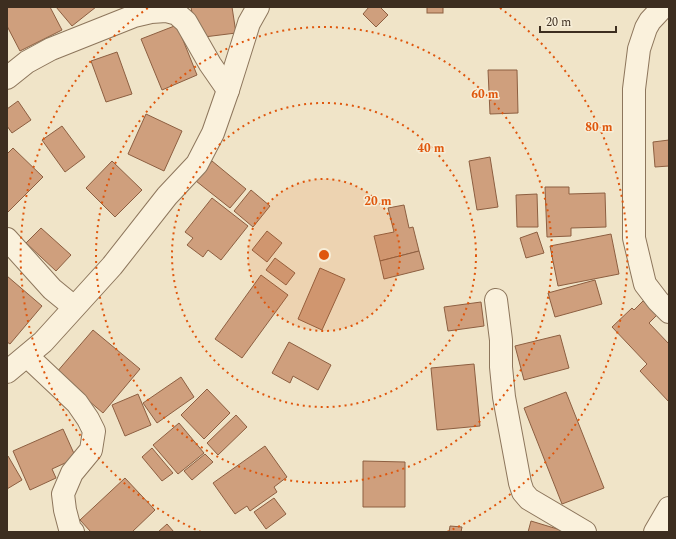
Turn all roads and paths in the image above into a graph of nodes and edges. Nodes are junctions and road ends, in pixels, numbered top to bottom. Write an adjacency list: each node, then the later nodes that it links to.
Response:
1 (258, 7): 4 (street)
2 (664, 7): 8 (street)
3 (7, 78): 4 (street)
4 (228, 90): 7 (street)
5 (7, 239): 7 (street)
6 (496, 300): 13 (street)
7 (74, 308): 9 (street)
8 (669, 312)
9 (27, 356): 10 (street); 12 (street)
10 (7, 372)
11 (669, 508): 14 (street)
12 (73, 532)
13 (585, 532)
14 (656, 532)

